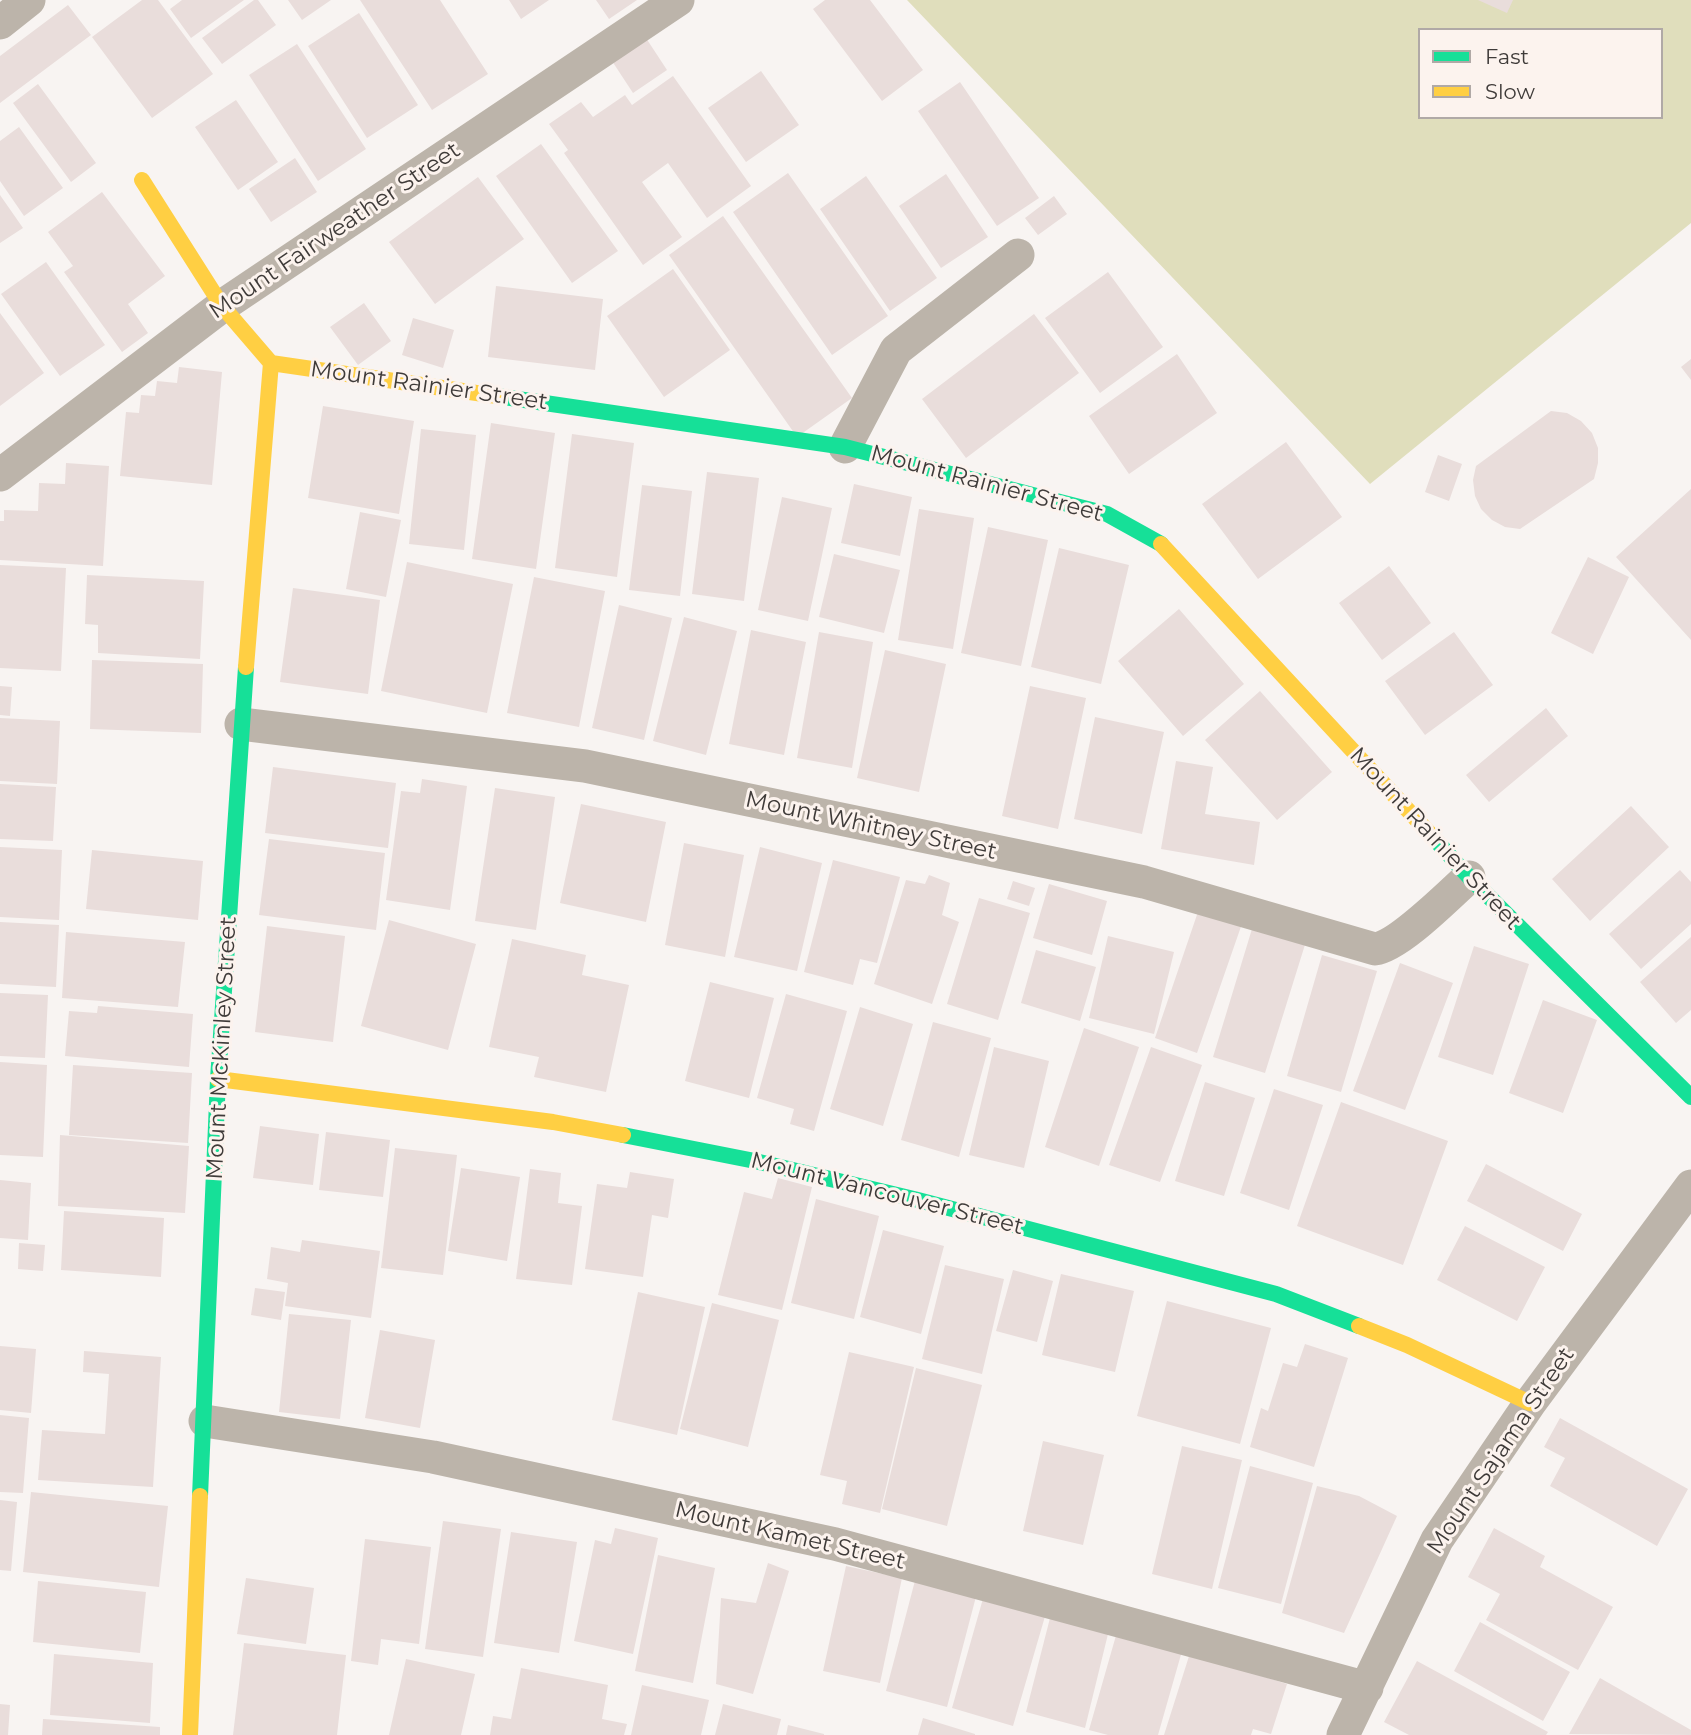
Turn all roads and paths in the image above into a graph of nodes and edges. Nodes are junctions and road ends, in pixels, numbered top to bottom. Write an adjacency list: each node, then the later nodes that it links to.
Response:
1 (29, 0): 3 (street)
2 (678, 0): 6 (street, Mount Fairweather Street)
3 (0, 23)
4 (142, 180): 6 (street)
5 (1018, 255): 8 (street)
6 (222, 306): 7 (street); 9 (street, Mount Fairweather Street)
7 (271, 363): 8 (street, Mount Rainier Street); 10 (street, Mount McKinley Street)
8 (845, 447): 11 (street, Mount Rainier Street)
9 (0, 475)
10 (241, 724): 11 (street, Mount Whitney Street); 12 (street, Mount McKinley Street)
11 (1469, 877): 13 (street, Mount Rainier Street)
12 (218, 1079): 15 (street, Mount Vancouver Street); 16 (street, Mount McKinley Street)
13 (1691, 1097)
14 (1691, 1186): 15 (street, Mount Sajama Street)
15 (1530, 1403): 17 (street, Mount Sajama Street)
16 (205, 1421): 17 (street, Mount Kamet Street); 18 (street, Mount McKinley Street)
17 (1367, 1688): 19 (street, Mount Sajama Street)
18 (190, 1735)
19 (1343, 1735)

